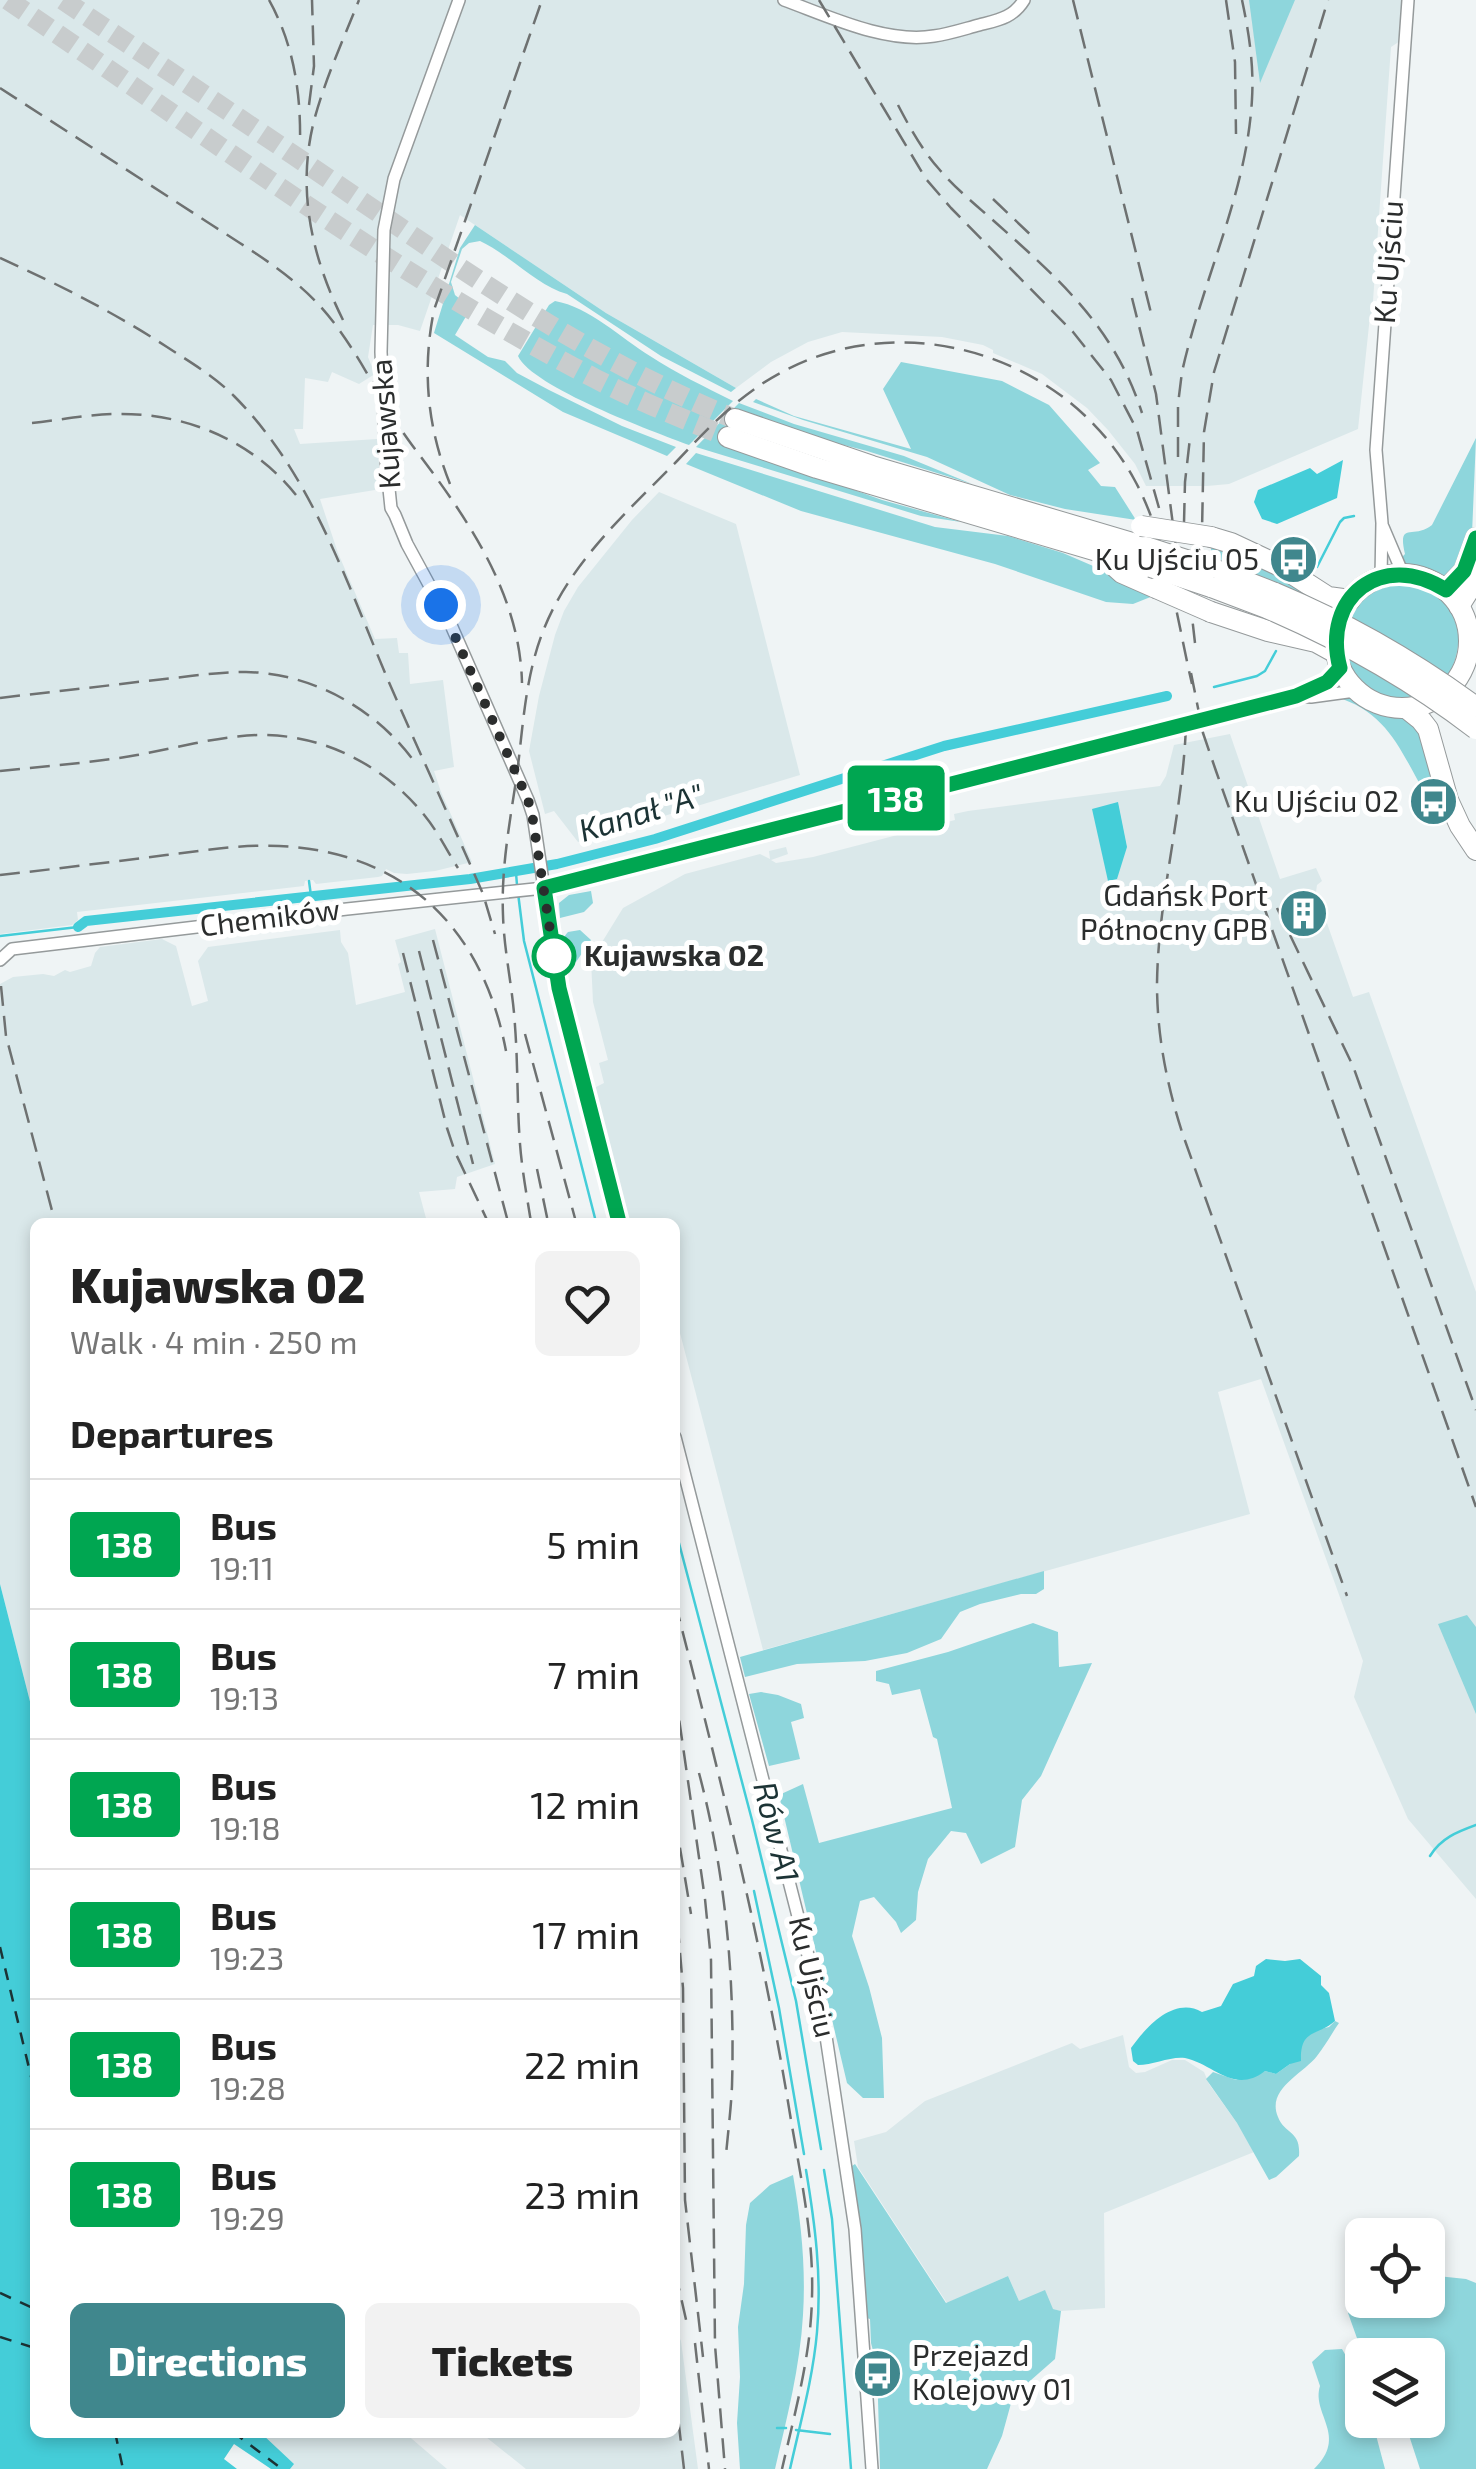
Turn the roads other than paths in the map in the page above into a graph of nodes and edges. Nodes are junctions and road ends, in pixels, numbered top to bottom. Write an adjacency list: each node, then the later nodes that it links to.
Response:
1 (459, 0): 24 (street, Kujawska)
2 (784, 0): 3 (street)
3 (1024, 0)
4 (1408, 0): 5 (street, Ku Ujściu)
5 (1382, 524): 9 (street, Ku Ujściu); 10 (street, Ku Ujściu)
6 (1476, 538): 12 (highway)
7 (1146, 546): 8 (highway); 8 (highway); 13 (highway, bridge); 14 (highway, bridge)
8 (1097, 550): 15 (highway, bridge)
9 (1403, 574): 10 (highway); 12 (highway)
10 (1380, 577): 13 (highway)
11 (1476, 580): 12 (highway)
12 (1452, 598): 16 (highway)
13 (1350, 600): 15 (highway)
14 (1272, 601): 20 (highway, bridge); 22 (highway, bridge)
15 (1338, 660): 18 (highway); 19 (street)
16 (1463, 668): 17 (highway); 21 (highway)
17 (1476, 688)
18 (1355, 690): 19 (street); 21 (highway)
19 (1296, 696): 24 (street, bridge)
20 (1476, 707)
21 (1406, 708): 23 (highway)
22 (1476, 729)
23 (1476, 850)
24 (543, 882): 25 (street, Chemików); 26 (street)
25 (0, 960)
26 (618, 1218)
27 (680, 1456): 28 (street, Ku Ujściu)
28 (872, 2469)

